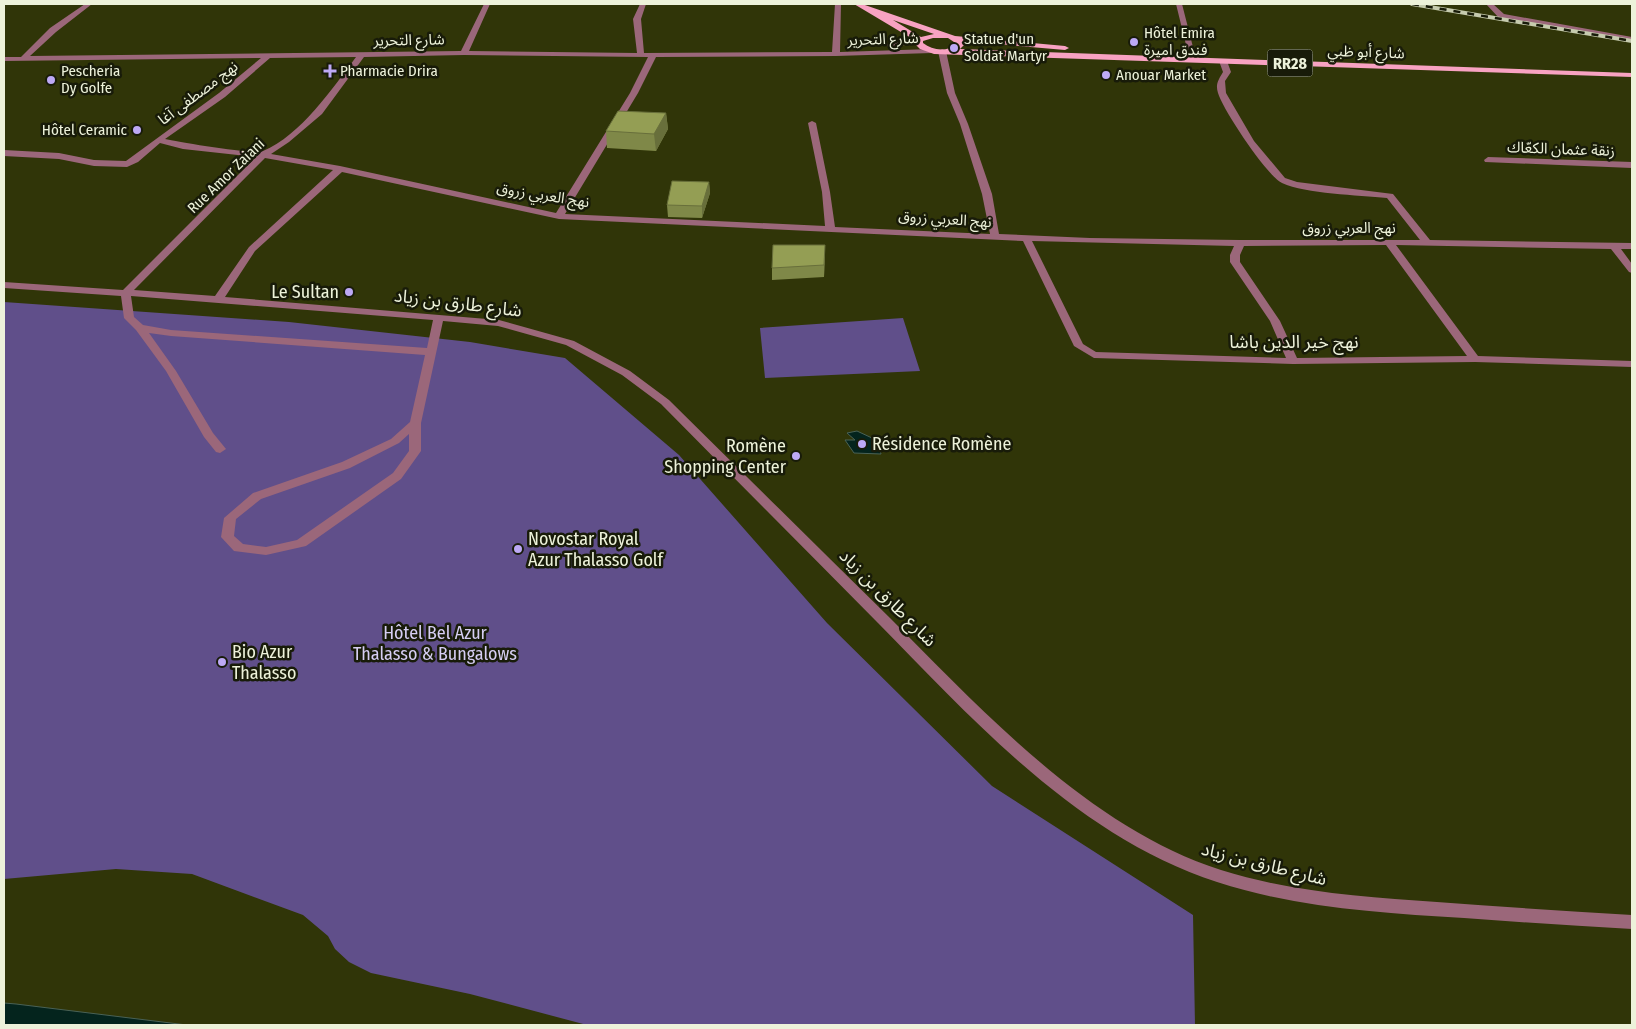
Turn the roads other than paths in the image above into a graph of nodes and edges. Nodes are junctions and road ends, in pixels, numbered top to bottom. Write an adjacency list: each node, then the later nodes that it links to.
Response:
1 (89, 4): 22 (street)
2 (488, 4): 15 (street)
3 (643, 4): 18 (street)
4 (838, 4): 14 (street)
5 (857, 4): 8 (main road, RR28)
6 (1179, 4): 16 (street)
7 (1489, 4): 10 (street)
8 (875, 12): 9 (main road, RR28); 11 (main road, RR28)
9 (952, 37): 11 (main road, RR28); 13 (main road); 16 (main road, شارع أبو ظبي / RR28)
10 (1632, 38)
11 (920, 40): 12 (main road, RR28); 14 (street, شارع التحرير)
12 (932, 51): 13 (main road, RR28); 14 (street, شارع التحرير)
13 (945, 51): 24 (main road, شارع أبو ظبي / RR28); 38 (street)
14 (836, 52): 19 (street, شارع التحرير)
15 (464, 53): 17 (street, شارع التحرير); 18 (street, شارع التحرير)
16 (1192, 53): 23 (main road, شارع أبو ظبي / RR28)
17 (361, 54): 20 (street, شارع التحرير); 32 (street, Rue Amor Zaiani)
18 (641, 55): 19 (street, شارع التحرير)
19 (653, 55): 36 (street)
20 (267, 57): 22 (street, شارع التحرير); 30 (street, نهج مصطفى آغا)
21 (4, 60): 22 (street, شارع التحرير)
22 (22, 60)
23 (1288, 60): 24 (main road, شارع أبو ظبي / RR28); 25 (main road, شارع أبو ظبي / RR28); 26 (main road, شارع أبو ظبي / RR28)
24 (1223, 61): 42 (street)
25 (1632, 69)
26 (1597, 74): 27 (main road, شارع أبو ظبي / RR28); 28 (main road)
27 (1632, 75)
28 (1632, 81)
29 (812, 123): 37 (street)
30 (158, 140): 31 (street); 32 (street, نهج مصطفى آغا)
31 (4, 152)
32 (263, 156): 35 (street, نهج العربي زروق); 47 (street, Rue Amor Zaiani)
33 (1488, 160): 34 (street, زنقة عثمان الكعّاك)
34 (1632, 165)
35 (340, 169): 36 (street, نهج العربي زروق); 48 (street)
36 (559, 216): 37 (street, نهج العربي زروق)
37 (830, 228): 38 (street, نهج العربي زروق)
38 (995, 237): 39 (street, نهج العربي زروق)
39 (1026, 238): 41 (street, نهج العربي زروق); 53 (street, نهج خير الدين باشا)
40 (1389, 242): 41 (street, نهج العربي زروق); 42 (street, نهج العربي زروق); 52 (street)
41 (1240, 243): 53 (street)
42 (1428, 243): 43 (street, نهج العربي زروق)
43 (1614, 246): 44 (street, نهج العربي زروق); 45 (street)
44 (1632, 246)
45 (1632, 270)
46 (4, 285): 47 (street, شارع طارق بن زياد)
47 (126, 293): 48 (street, شارع طارق بن زياد); 50 (street)
48 (218, 299): 49 (street, شارع طارق بن زياد)
49 (440, 318): 51 (street); 57 (street, شارع طارق بن زياد)
50 (140, 328): 51 (street); 56 (street)
51 (431, 352): 55 (street)
52 (1475, 359): 53 (street, نهج خير الدين باشا); 54 (street, نهج خير الدين باشا)
53 (1293, 361)
54 (1632, 364)
55 (415, 422): 55 (street)
56 (220, 449)
57 (1632, 922)

